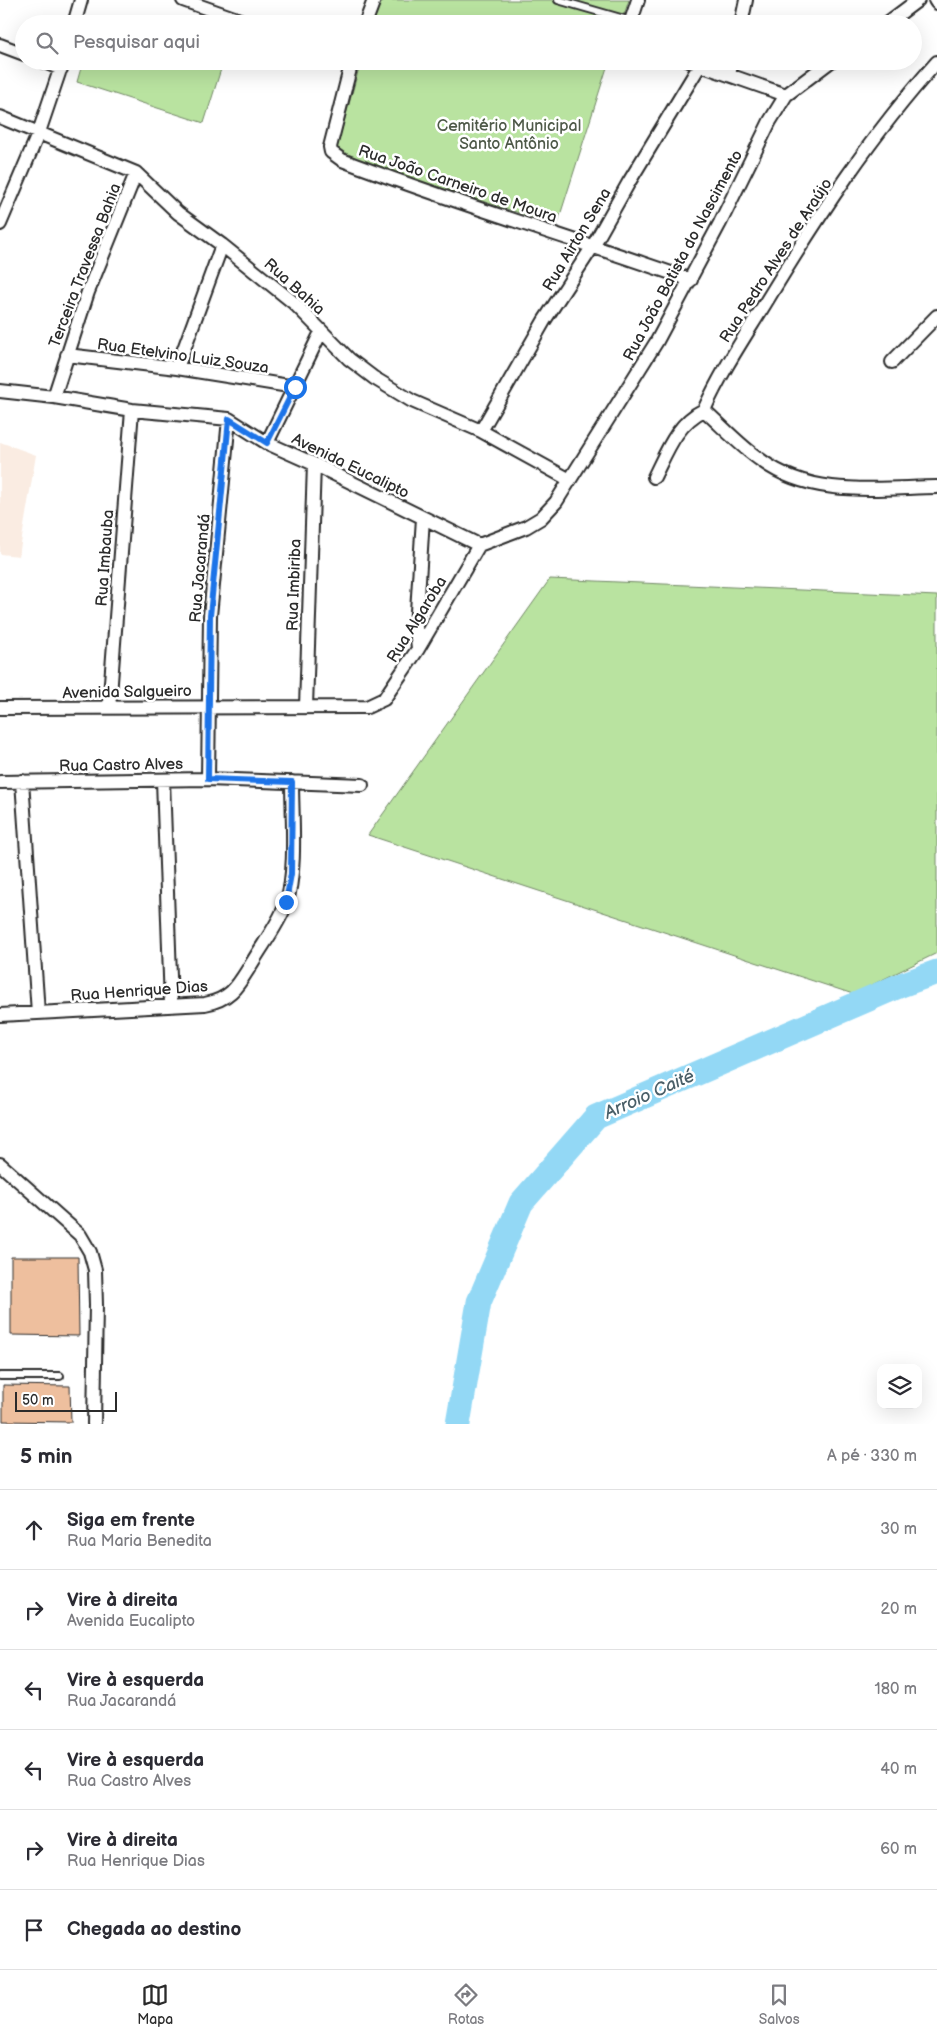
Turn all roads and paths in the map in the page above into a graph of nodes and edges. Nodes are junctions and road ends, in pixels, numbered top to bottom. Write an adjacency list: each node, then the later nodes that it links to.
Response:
1 (81, 0): 8 (street)
2 (183, 0): 9 (street)
3 (374, 0): 10 (street)
4 (558, 0): 11 (lane)
5 (638, 0): 12 (street)
6 (746, 0): 13 (street)
7 (918, 0): 14 (street)
8 (77, 15)
9 (225, 15)
10 (368, 15)
11 (607, 15)
12 (633, 15)
13 (743, 15)
14 (898, 15)
15 (0, 45): 16 (street)
16 (15, 51)
17 (937, 62): 42 (street, Rua Pedro Alves de Araújo)
18 (60, 70): 27 (street)
19 (348, 70): 31 (street, Rua João Carneiro de Moura)
20 (691, 70): 31 (street, Rua Airton Sena)
21 (717, 70): 24 (street)
22 (730, 70): 24 (street)
23 (819, 70): 25 (street, Rua João Batista do Nascimento)
24 (729, 74): 25 (street)
25 (786, 95): 32 (street, Rua João Batista do Nascimento)
26 (0, 117): 27 (street, Rua Bahia)
27 (39, 132): 28 (street, Rua Bahia); 29 (street)
28 (136, 173): 30 (street, Rua Bahia); 35 (street, Terceira Travessa Bahia)
29 (0, 224)
30 (222, 244): 34 (street, Rua Bahia); 37 (street)
31 (593, 246): 32 (street, Rua João Carneiro de Moura); 44 (street, Rua Airton Sena)
32 (691, 280): 48 (street, Rua João Batista do Nascimento)
33 (937, 316): 36 (street)
34 (321, 332): 38 (street); 44 (street, Rua Bahia)
35 (67, 356): 37 (street, Rua Etelvino Luiz Souza); 40 (street, Terceira Travessa Bahia)
36 (892, 362)
37 (177, 368): 38 (street, Rua Etelvino Luiz Souza)
38 (295, 387): 45 (street)
39 (0, 391): 40 (street, Avenida Eucalipto)
40 (54, 397): 41 (street, Avenida Eucalipto)
41 (132, 410): 43 (street, Avenida Eucalipto); 57 (street, Rua Imbauba)
42 (704, 410): 47 (street); 49 (street)
43 (229, 419): 45 (street, Avenida Eucalipto); 54 (street, Rua Jacarandá)
44 (481, 431): 48 (street, Rua Bahia)
45 (267, 443): 46 (street, Avenida Eucalipto)
46 (314, 464): 50 (street, Avenida Eucalipto); 55 (street, Rua Imbiriba)
47 (654, 477)
48 (570, 480): 51 (street, Rua João Batista do Nascimento)
49 (937, 487)
50 (423, 518): 51 (street, Avenida Eucalipto); 52 (street)
51 (479, 545): 52 (street, Rua Algaroba)
52 (418, 649): 53 (street, Rua Algaroba)
53 (374, 704): 55 (street, Avenida Salgueiro)
54 (210, 706): 55 (street, Avenida Salgueiro); 57 (street, Avenida Salgueiro); 58 (street, Rua Jacarandá)
55 (306, 707)
56 (0, 708): 57 (street, Avenida Salgueiro)
57 (109, 708)
58 (208, 779): 59 (street, Rua Castro Alves); 62 (street, Rua Castro Alves)
59 (164, 780): 60 (street, Rua Castro Alves); 64 (street)
60 (22, 781): 61 (street, Rua Castro Alves); 65 (street)
61 (0, 782)
62 (292, 782): 63 (street, Rua Castro Alves); 64 (street, Rua Henrique Dias)
63 (362, 784)
64 (171, 1004): 65 (street, Rua Henrique Dias)
65 (38, 1013): 66 (street, Rua Henrique Dias)
66 (0, 1015)
67 (0, 1164): 70 (street)
68 (0, 1376): 69 (lane)
69 (60, 1376)
70 (94, 1424)

